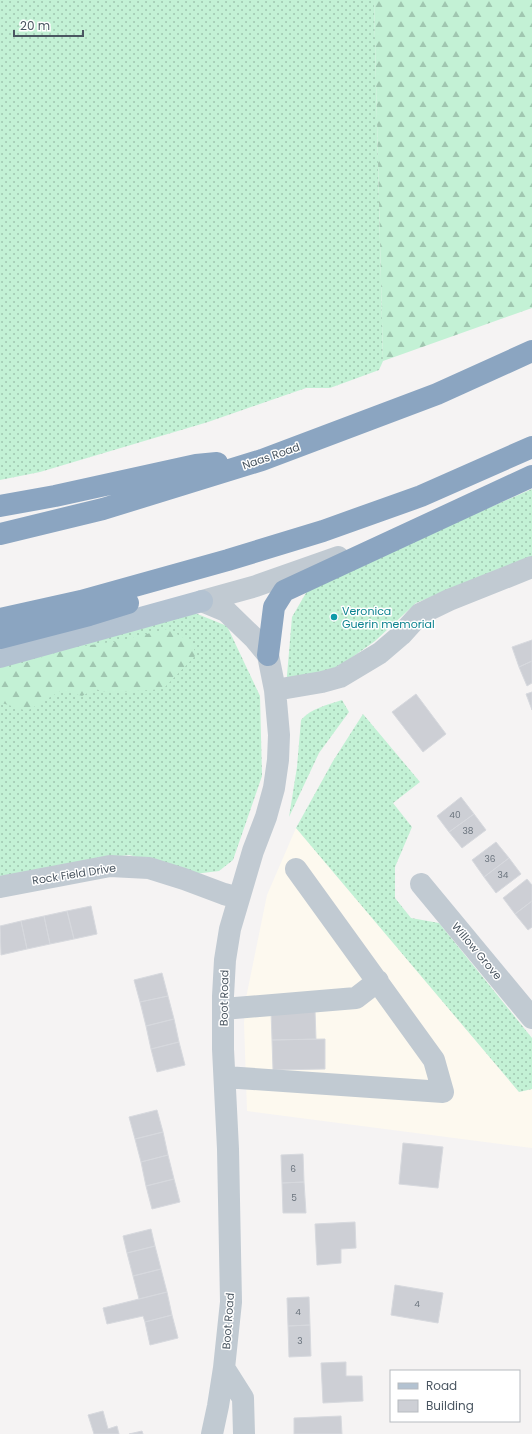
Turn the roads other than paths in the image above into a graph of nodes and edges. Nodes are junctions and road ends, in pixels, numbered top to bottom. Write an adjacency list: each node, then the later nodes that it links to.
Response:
1 (532, 351): 3 (highway, Naas Road)
2 (532, 447): 8 (highway)
3 (262, 460): 5 (highway); 7 (highway, Naas Road)
4 (532, 476): 6 (highway)
5 (0, 506)
6 (430, 524): 10 (street); 13 (highway)
7 (0, 534)
8 (307, 536): 11 (highway); 12 (highway)
9 (532, 567): 15 (street)
10 (202, 601): 13 (street, Boot Road); 14 (main road)
11 (0, 619)
12 (0, 638)
13 (268, 655): 15 (street, Boot Road)
14 (0, 657)
15 (274, 690): 19 (street, Boot Road)
16 (296, 868): 20 (street)
17 (421, 884): 22 (street, Willow Grove)
18 (0, 887): 19 (street, Rock Field Drive)
19 (239, 898): 21 (street, Boot Road)
20 (378, 981): 21 (street); 23 (street)
21 (223, 1010): 23 (street, Boot Road)
22 (532, 1018)
23 (225, 1077): 24 (street, Boot Road)
24 (224, 1368): 25 (street, Boot Road); 26 (street)
25 (212, 1434)
26 (244, 1434)

